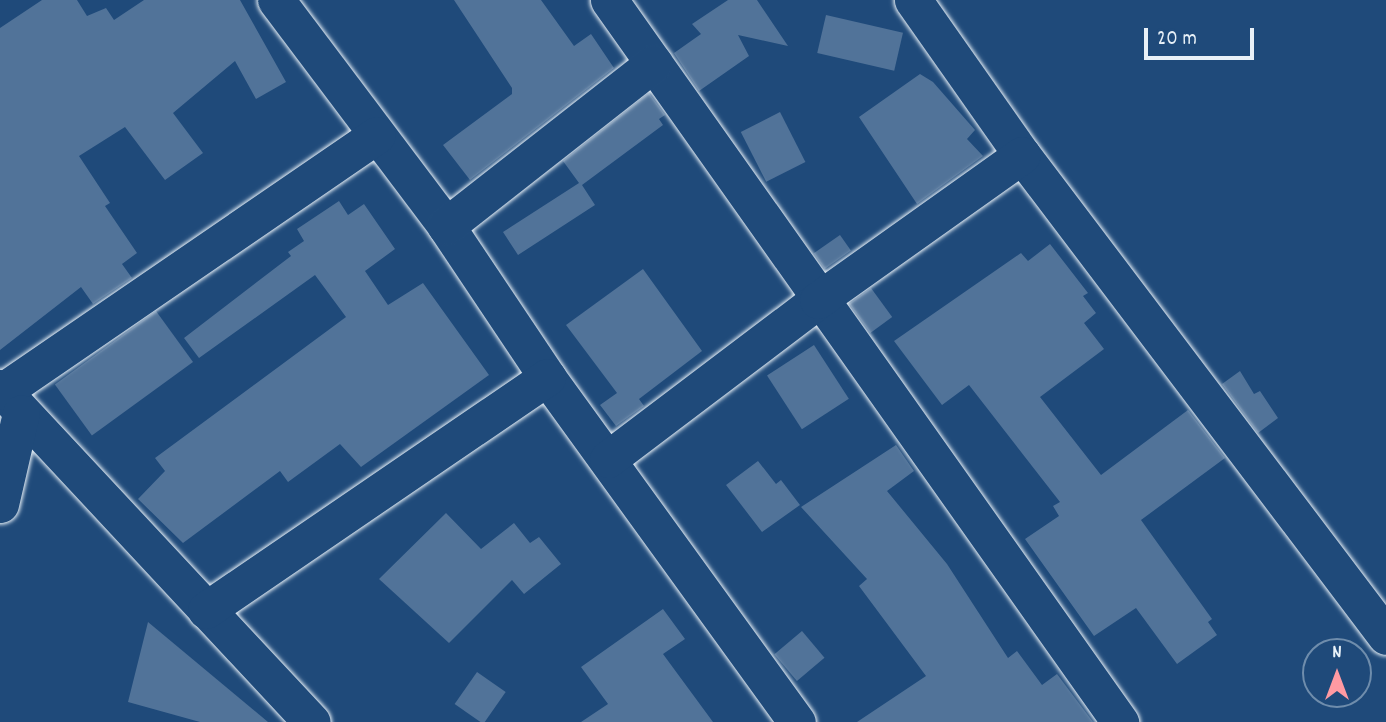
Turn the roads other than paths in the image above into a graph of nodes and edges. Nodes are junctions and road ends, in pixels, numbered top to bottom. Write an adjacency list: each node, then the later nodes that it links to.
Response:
1 (276, 0): 5 (street)
2 (609, 0): 4 (street)
3 (913, 0): 6 (street)
4 (654, 63): 7 (street); 8 (street)
5 (377, 135): 7 (street); 10 (street)
6 (1022, 155): 8 (street); 14 (street)
7 (446, 226): 9 (street)
8 (818, 300): 11 (street); 17 (street)
9 (547, 377): 11 (street); 13 (street)
10 (8, 397): 12 (street); 13 (street)
11 (608, 459): 16 (street)
12 (0, 504)
13 (206, 610): 15 (street)
14 (1386, 636)
15 (298, 716)
16 (797, 722)
17 (1120, 722)

